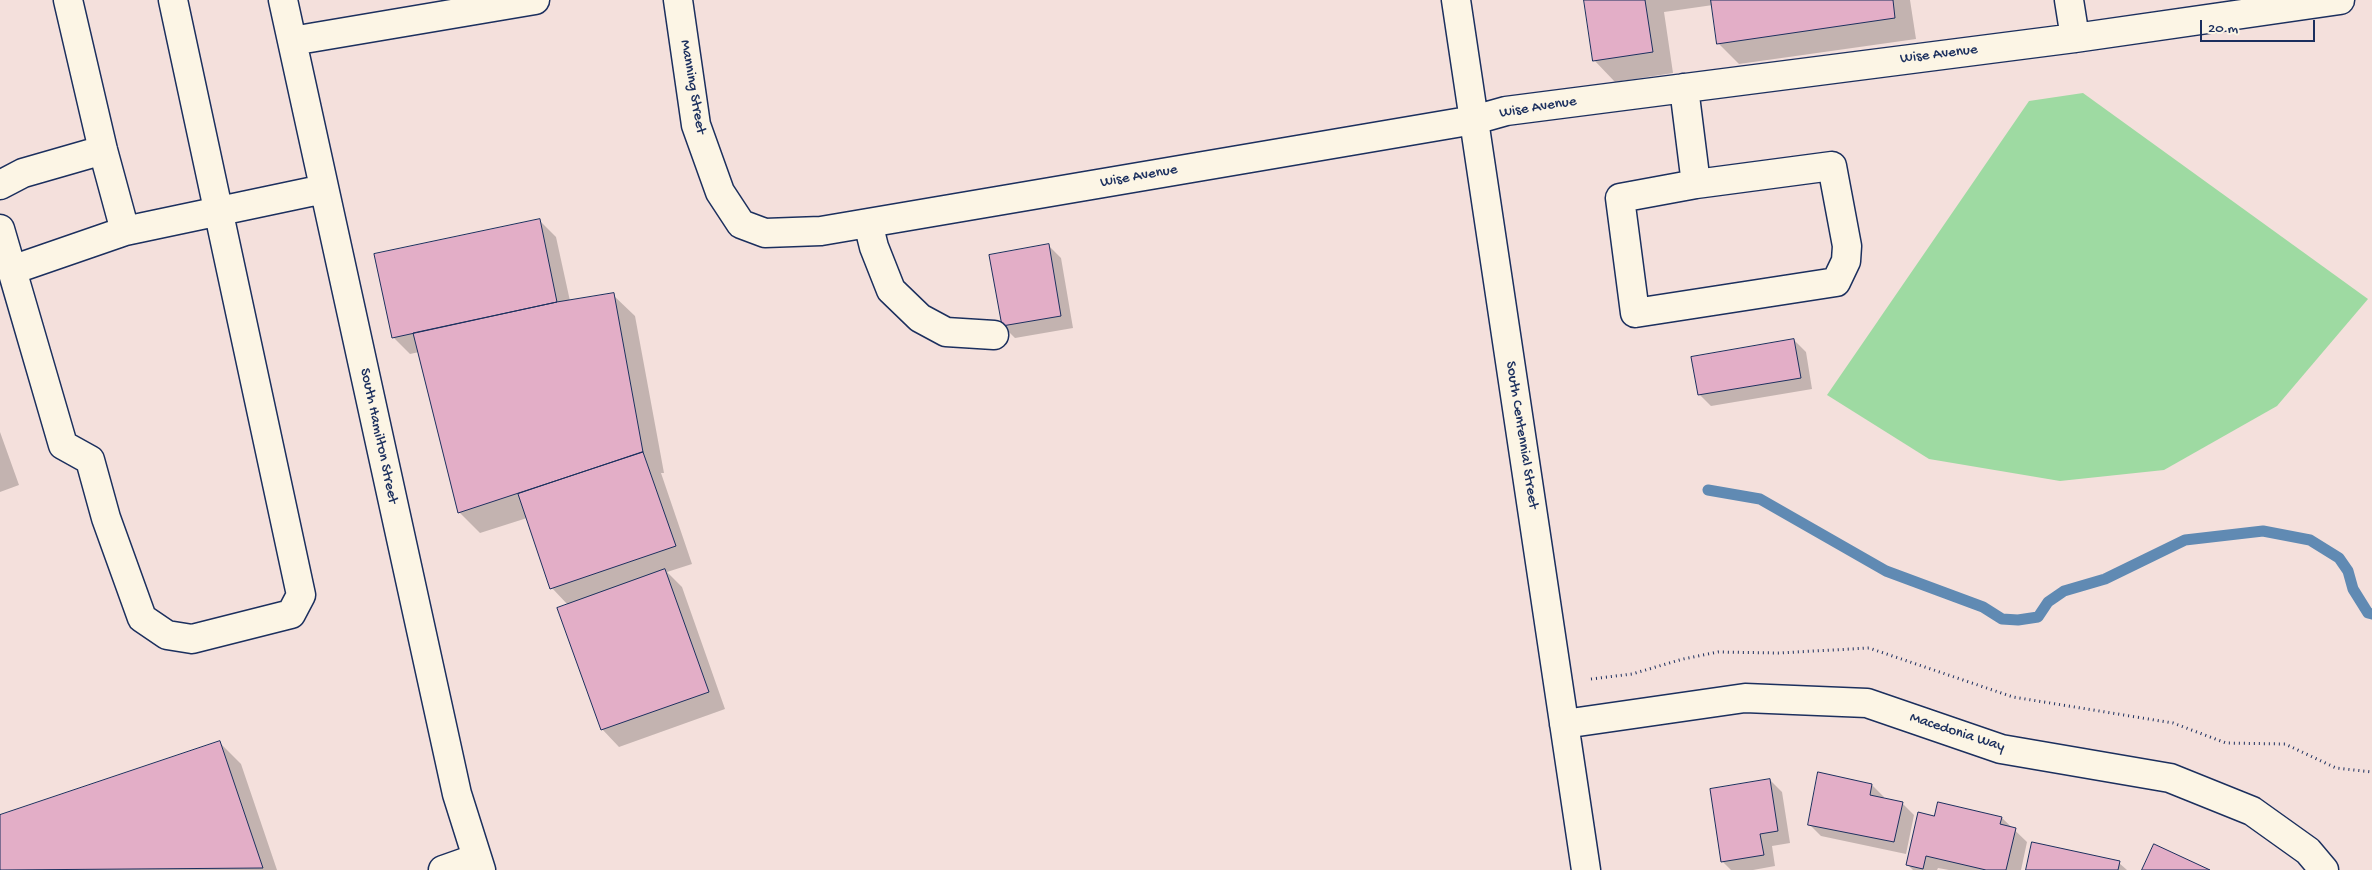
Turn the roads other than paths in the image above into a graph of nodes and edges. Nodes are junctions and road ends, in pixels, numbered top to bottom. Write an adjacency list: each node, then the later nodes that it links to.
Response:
1 (68, 0): 13 (street)
2 (173, 0): 17 (street)
3 (283, 0): 10 (street, South Hamilton Street)
4 (535, 0): 10 (street)
5 (678, 0): 19 (street, Manning Street)
6 (1456, 0): 12 (street, South Centennial Street)
7 (2069, 0): 9 (street)
8 (2340, 0): 9 (street, Wise Avenue)
9 (2075, 38): 11 (street, Wise Avenue)
10 (292, 41): 16 (street, South Hamilton Street)
11 (1684, 88): 12 (street, Wise Avenue); 14 (street)
12 (1474, 120): 18 (street, Wise Avenue); 24 (street, South Centennial Street)
13 (102, 150): 15 (street); 21 (street)
14 (1696, 184): 14 (street)
15 (0, 185)
16 (324, 190): 17 (street); 25 (street, South Hamilton Street)
17 (220, 212): 21 (street); 22 (street)
18 (868, 223): 19 (street, Wise Avenue); 23 (street)
19 (742, 224)
20 (0, 229): 22 (street)
21 (125, 232): 22 (street)
22 (12, 270)
23 (994, 336)
24 (1564, 724): 27 (street, South Centennial Street); 28 (street, Macedonia Way)
25 (479, 864): 26 (street)
26 (443, 870)
27 (1586, 870)
28 (2324, 870)

